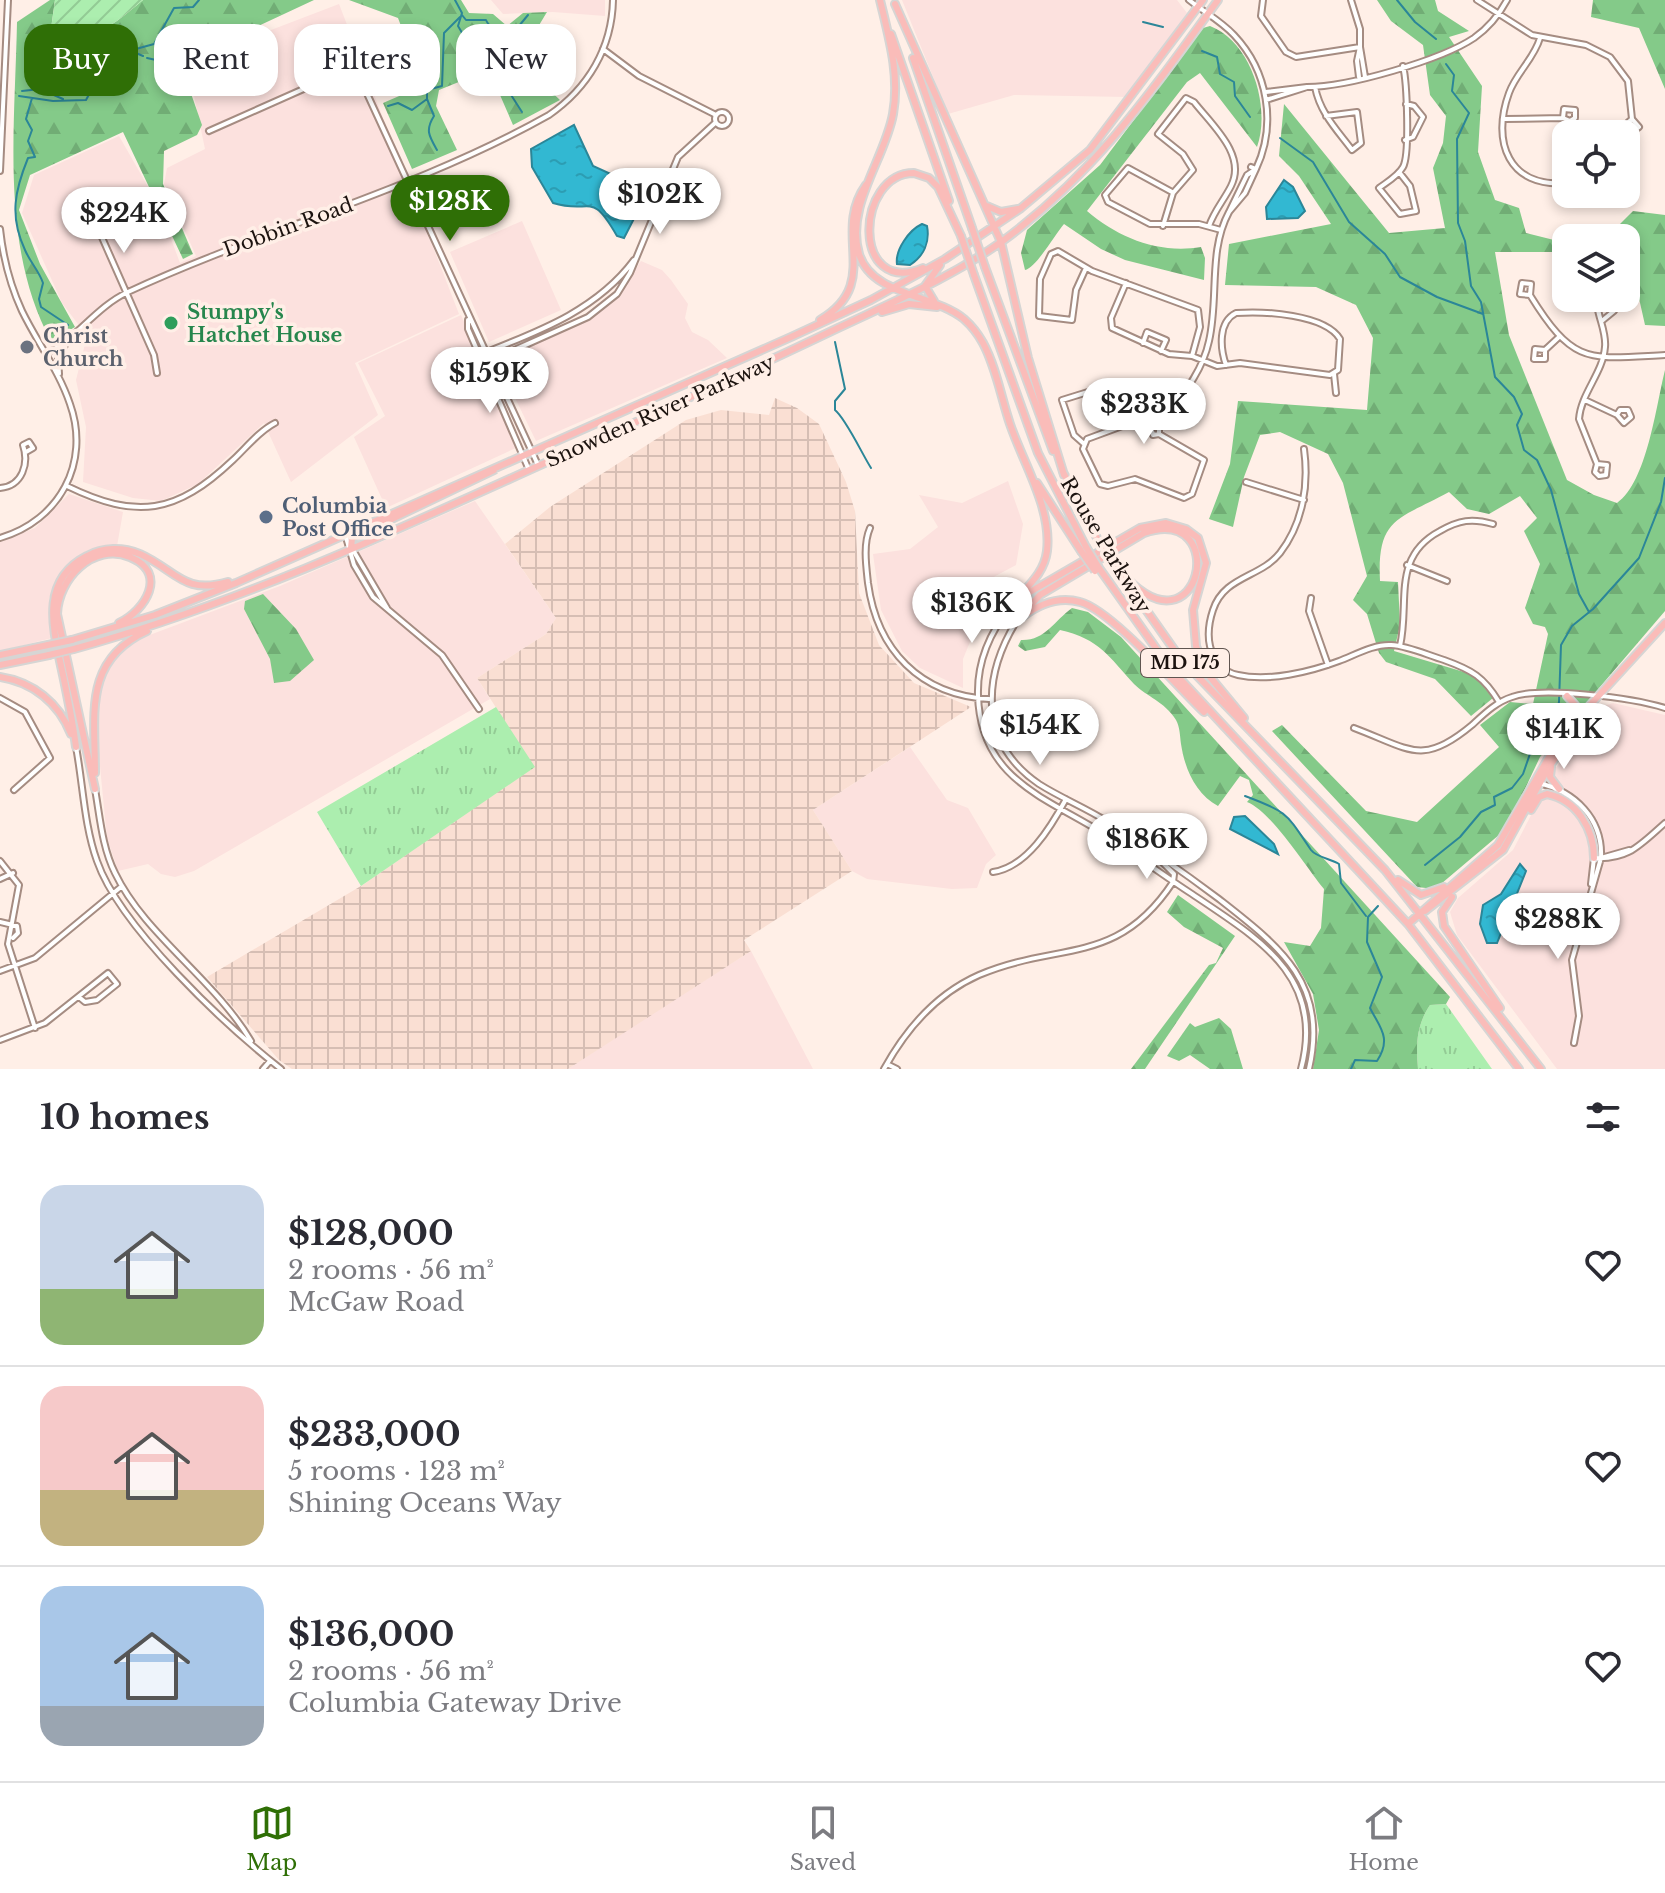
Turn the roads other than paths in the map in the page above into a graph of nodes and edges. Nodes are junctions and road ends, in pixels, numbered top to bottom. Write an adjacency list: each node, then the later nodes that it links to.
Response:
1 (8, 0): 19 (street)
2 (613, 0): 17 (street, Dobbin Road)
3 (880, 0): 38 (main road); 55 (main road, Rouse Parkway / MD 175)
4 (1189, 0): 12 (street)
5 (1203, 0): 12 (main road, Snowden River Parkway)
6 (1218, 0): 13 (main road, Snowden River Parkway)
7 (1263, 0): 16 (street)
8 (1351, 0): 16 (street)
9 (1477, 0): 14 (street)
10 (1507, 0): 14 (street)
11 (894, 2): 45 (main road); 110 (main road, Rouse Parkway / MD 175, bridge)
12 (1198, 7): 13 (street); 41 (main road, Snowden River Parkway)
13 (1208, 14): 24 (street); 54 (main road, Snowden River Parkway)
14 (1499, 14): 15 (street); 20 (street)
15 (1540, 38): 30 (street); 31 (street)
16 (1360, 47): 21 (street)
17 (603, 49): 27 (street); 39 (street, Dobbin Road)
18 (0, 57): 19 (street)
19 (8, 57): 36 (street)
20 (1403, 66): 21 (street); 26 (street)
21 (1362, 78): 23 (street)
22 (1307, 87): 23 (street); 24 (street); 25 (street)
23 (1315, 87): 28 (street)
24 (1265, 92): 25 (street)
25 (1266, 100): 35 (street)
26 (1406, 104): 34 (street); 34 (street)
27 (716, 115): 32 (street); 32 (street)
28 (1326, 116): 28 (street)
29 (1563, 118): 30 (street)
30 (1505, 119): 40 (street)
31 (1632, 119)
32 (715, 123): 57 (street)
33 (209, 131): 39 (street)
34 (1405, 140): 37 (street)
35 (1254, 168): 42 (street); 44 (street)
36 (0, 171)
37 (1399, 172): 37 (street)
38 (870, 179): 61 (main road); 72 (main road)
39 (407, 180): 63 (street, Dobbin Road); 70 (street)
40 (1552, 183)
41 (1050, 186): 46 (main road, Snowden River Parkway); 54 (main road)
42 (1239, 189): 44 (street); 47 (street)
43 (1173, 193): 49 (street); 49 (street); 50 (street)
44 (1245, 193): 47 (street)
45 (985, 204): 46 (main road); 51 (main road)
46 (1021, 208): 51 (main road, Snowden River Parkway)
47 (1229, 212): 53 (street)
48 (99, 219): 63 (street)
49 (1163, 226): 50 (street)
50 (1209, 226): 53 (street)
51 (996, 227): 56 (main road); 58 (main road, Snowden River Parkway)
52 (0, 229): 80 (street)
53 (1221, 230): 86 (street)
54 (1013, 233): 56 (main road, Snowden River Parkway)
55 (961, 236): 58 (main road); 120 (main road, Rouse Parkway / MD 175, bridge)
56 (1001, 242): 62 (main road, Snowden River Parkway); 110 (main road)
57 (637, 255): 77 (street); 85 (street)
58 (945, 259): 61 (main road, Snowden River Parkway); 62 (main road)
59 (1086, 268): 59 (street); 60 (street)
60 (1126, 283): 75 (street); 83 (street)
61 (895, 287): 64 (main road); 72 (main road, Snowden River Parkway)
62 (925, 288): 64 (main road, Snowden River Parkway); 66 (main road)
63 (126, 293): 74 (street, Dobbin Road); 89 (street)
64 (912, 294): 66 (main road); 78 (main road, Snowden River Parkway)
65 (1530, 295): 73 (street)
66 (935, 303): 69 (main road)
67 (1600, 312): 71 (street)
68 (1613, 312): 71 (street)
69 (956, 313): 78 (main road); 105 (main road)
70 (468, 317): 77 (street); 81 (street)
71 (1603, 320): 84 (street)
72 (791, 337): 102 (main road, Snowden River Parkway)
73 (1559, 337): 76 (street); 84 (street)
74 (67, 342): 80 (street, Dobbin Road); 91 (street)
75 (1143, 343): 79 (street); 79 (street)
76 (1545, 350)
77 (487, 351): 81 (street); 85 (street)
78 (794, 351): 108 (main road, Snowden River Parkway)
79 (1161, 351): 83 (street)
80 (46, 354): 91 (street)
81 (479, 355): 87 (street)
82 (1665, 355): 84 (street)
83 (1192, 356): 86 (street)
84 (1604, 358): 93 (street)
85 (491, 361): 87 (street); 102 (street)
86 (1203, 361): 88 (street); 97 (street)
87 (483, 364): 104 (street)
88 (1226, 365): 90 (street); 90 (street)
89 (157, 373)
90 (1334, 374): 92 (street)
91 (60, 380): 112 (street)
92 (1336, 393)
93 (1585, 400): 94 (street); 107 (street)
94 (1617, 415)
95 (275, 423): 112 (street)
96 (1126, 424): 98 (street); 100 (street); 100 (street)
97 (1159, 426): 98 (street); 99 (street)
98 (1151, 427): 99 (street)
99 (1159, 434): 100 (street)
100 (1083, 443)
101 (1304, 449): 114 (street)
102 (532, 450): 104 (main road, Snowden River Parkway); 108 (street)
103 (26, 452): 113 (street)
104 (522, 454): 106 (main road, Snowden River Parkway); 109 (street)
105 (1022, 455): 120 (main road); 126 (main road)
106 (504, 462): 117 (main road, Snowden River Parkway); 119 (main road)
107 (1597, 464)
108 (538, 465): 109 (main road, Snowden River Parkway)
109 (529, 470): 119 (main road, Snowden River Parkway)
110 (1064, 475): 121 (main road, Rouse Parkway / MD 175, bridge)
111 (1246, 482): 114 (street)
112 (67, 486): 118 (street)
113 (0, 488)
114 (1304, 500): 134 (street)
115 (1493, 524): 122 (street)
116 (870, 528): 139 (street)
117 (345, 534): 119 (street); 123 (main road, Snowden River Parkway)
118 (0, 538)
119 (351, 548): 127 (main road, Snowden River Parkway); 143 (street)
120 (1084, 549): 148 (main road, Rouse Parkway / MD 175, bridge)
121 (1111, 560): 128 (main road); 147 (main road, Rouse Parkway / MD 175)
122 (1407, 565): 124 (street); 131 (street)
123 (264, 571): 130 (main road, Snowden River Parkway); 146 (main road)
124 (1447, 581)
125 (1311, 598): 134 (street)
126 (1011, 606): 139 (street); 147 (main road)
127 (192, 613): 133 (main road, Snowden River Parkway, bridge); 151 (main road)
128 (1016, 621): 140 (street); 148 (main road)
129 (1665, 623): 137 (main road)
130 (94, 634): 132 (main road, Snowden River Parkway, bridge); 151 (main road)
131 (1400, 646): 134 (street); 141 (street)
132 (0, 655)
133 (0, 665)
134 (1328, 665)
135 (0, 677): 146 (main road)
136 (1566, 696): 137 (street); 141 (street); 144 (main road)
137 (1597, 696): 142 (street); 144 (main road); 149 (main road)
138 (0, 698): 153 (street)
139 (978, 699): 140 (street); 155 (street)
140 (990, 699): 154 (street)
141 (1499, 702): 145 (street)
142 (1665, 708)
143 (479, 709)
144 (1573, 721): 150 (main road)
145 (1354, 728)
146 (76, 747): 167 (street)
147 (1274, 753): 160 (main road, Rouse Parkway / MD 175)
148 (1248, 754): 171 (main road, Rouse Parkway / MD 175)
149 (1552, 763): 150 (main road); 152 (main road)
150 (1536, 783): 152 (street); 163 (main road)
151 (95, 789): 166 (street)
152 (1559, 789): 158 (street)
153 (14, 790)
154 (1066, 799): 155 (street); 157 (street)
155 (1060, 810): 161 (street); 165 (street)
156 (1665, 823): 158 (street)
157 (1150, 851): 165 (street); 187 (street)
158 (1598, 858): 163 (main road); 180 (street)
159 (0, 861): 162 (street)
160 (1385, 870): 163 (main road); 168 (main road, Rouse Parkway / MD 175)
161 (993, 872)
162 (13, 873): 164 (street); 170 (street)
163 (1469, 877): 168 (main road); 178 (main road)
164 (0, 879)
165 (1173, 882): 182 (street); 186 (street)
166 (122, 886): 167 (street); 179 (street)
167 (112, 893): 173 (street); 179 (street)
168 (1422, 912): 171 (main road); 178 (main road, Rouse Parkway / MD 175)
169 (0, 922): 170 (street)
170 (11, 922): 172 (street); 173 (street)
171 (1408, 924): 188 (main road, Rouse Parkway / MD 175)
172 (13, 938)
173 (13, 968): 174 (street); 176 (street)
174 (0, 971)
175 (79, 997): 175 (street); 176 (street)
176 (35, 1028): 177 (street)
177 (0, 1040)
178 (1521, 1040): 189 (main road, Rouse Parkway / MD 175)
179 (252, 1043): 181 (street)
180 (1574, 1043)
181 (270, 1061): 183 (street); 184 (street)
182 (886, 1066): 185 (street)
183 (263, 1069)
184 (281, 1069)
185 (897, 1069)
186 (1301, 1069)
187 (1309, 1069)
188 (1519, 1069)
189 (1541, 1069)

